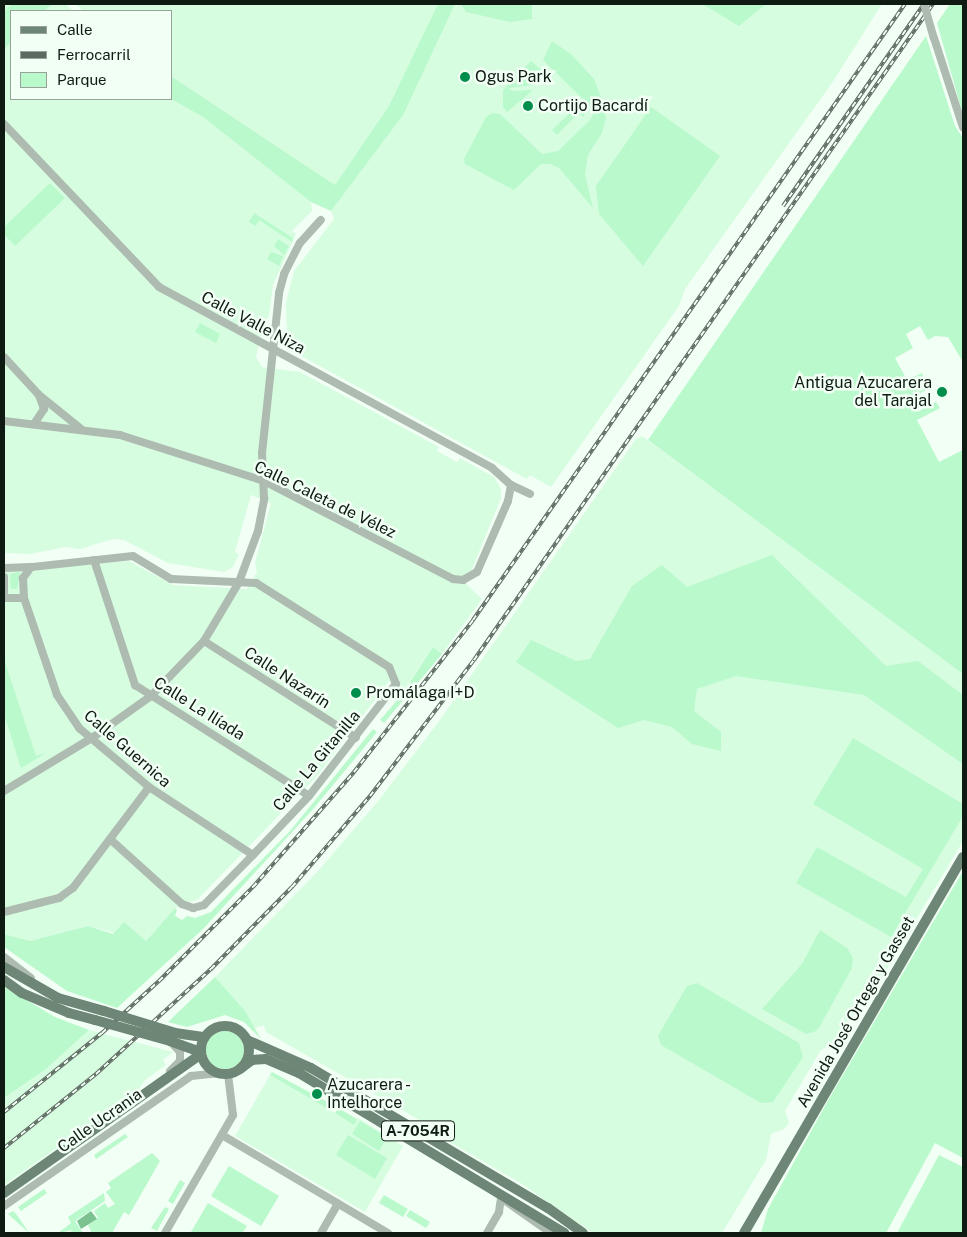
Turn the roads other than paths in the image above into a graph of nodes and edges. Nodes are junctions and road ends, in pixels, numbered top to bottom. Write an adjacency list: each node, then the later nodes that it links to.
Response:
1 (924, 4): 3 (street, bridge)
2 (4, 124): 5 (street, Calle Valle Niza)
3 (963, 127)
4 (321, 220): 5 (street)
5 (273, 350): 11 (street); 12 (street, Calle Valle Niza)
6 (4, 357): 7 (street)
7 (38, 394): 9 (street); 10 (street)
8 (4, 421): 9 (street, Calle Caleta de Vélez)
9 (34, 424): 10 (street, Calle Caleta de Vélez)
10 (81, 429): 11 (street, Calle Caleta de Vélez)
11 (264, 481): 12 (street, Calle Caleta de Vélez); 18 (street)
12 (511, 485): 13 (street, Calle Valle Niza)
13 (530, 494)
14 (94, 560): 15 (street); 18 (street); 23 (street, Calle La Ilíada)
15 (31, 567): 16 (street); 21 (street, Calle Guernica)
16 (4, 568)
17 (4, 577): 19 (street)
18 (239, 582): 22 (street); 25 (street, Calle La Gitanilla)
19 (4, 592)
20 (4, 598): 21 (street)
21 (24, 598): 24 (street, Calle Guernica)
22 (204, 641): 23 (street); 25 (street, Calle Nazarín)
23 (151, 696): 24 (street); 28 (street, Calle La Ilíada)
24 (92, 738): 26 (street, Calle Guernica); 27 (street)
25 (356, 738): 28 (street, Calle La Gitanilla)
26 (148, 787): 29 (street); 30 (street, Calle Guernica)
27 (4, 791)
28 (309, 796): 30 (street, Calle La Gitanilla)
29 (110, 839): 30 (street, Calle La Gitanilla); 32 (street)
30 (253, 854)
31 (963, 857): 46 (main road, Avenida José Ortega y Gasset)
32 (5, 912)
33 (4, 958): 36 (street)
34 (4, 967): 36 (main road, A-7054R)
35 (4, 980): 38 (main road, A-7054R, bridge)
36 (49, 994): 38 (main road, A-7054R, bridge)
37 (205, 1036): 38 (main road, A-7054R); 39 (main road, A-7054R); 40 (main road)
38 (172, 1037): 40 (main road, A-7054R); 44 (street)
39 (247, 1040): 42 (main road); 60 (main road, A-7054R)
40 (201, 1053): 41 (main road, Calle Ucrania); 43 (main road)
41 (183, 1069): 43 (main road); 44 (main road, Calle Ucrania)
42 (240, 1069): 43 (main road, A-7054R); 47 (main road, A-7054R)
43 (218, 1072): 45 (street); 51 (street, Calle Ucrania)
44 (143, 1097): 48 (main road, Calle Ucrania)
45 (222, 1135): 50 (street); 54 (street)
46 (775, 1182): 61 (main road, Avenida José Ortega y Gasset); 62 (main road, Avenida José Ortega y Gasset)
47 (488, 1184): 49 (street); 59 (main road, A-7054R)
48 (4, 1193)
49 (501, 1197): 52 (street); 53 (street)
50 (338, 1204): 55 (street); 56 (street)
51 (4, 1206)
52 (512, 1208): 53 (street); 58 (street)
53 (499, 1212): 57 (street)
54 (165, 1233)
55 (321, 1233)
56 (388, 1233)
57 (487, 1233)
58 (551, 1233)
59 (564, 1233)
60 (583, 1233)
61 (744, 1233)
62 (752, 1233)

